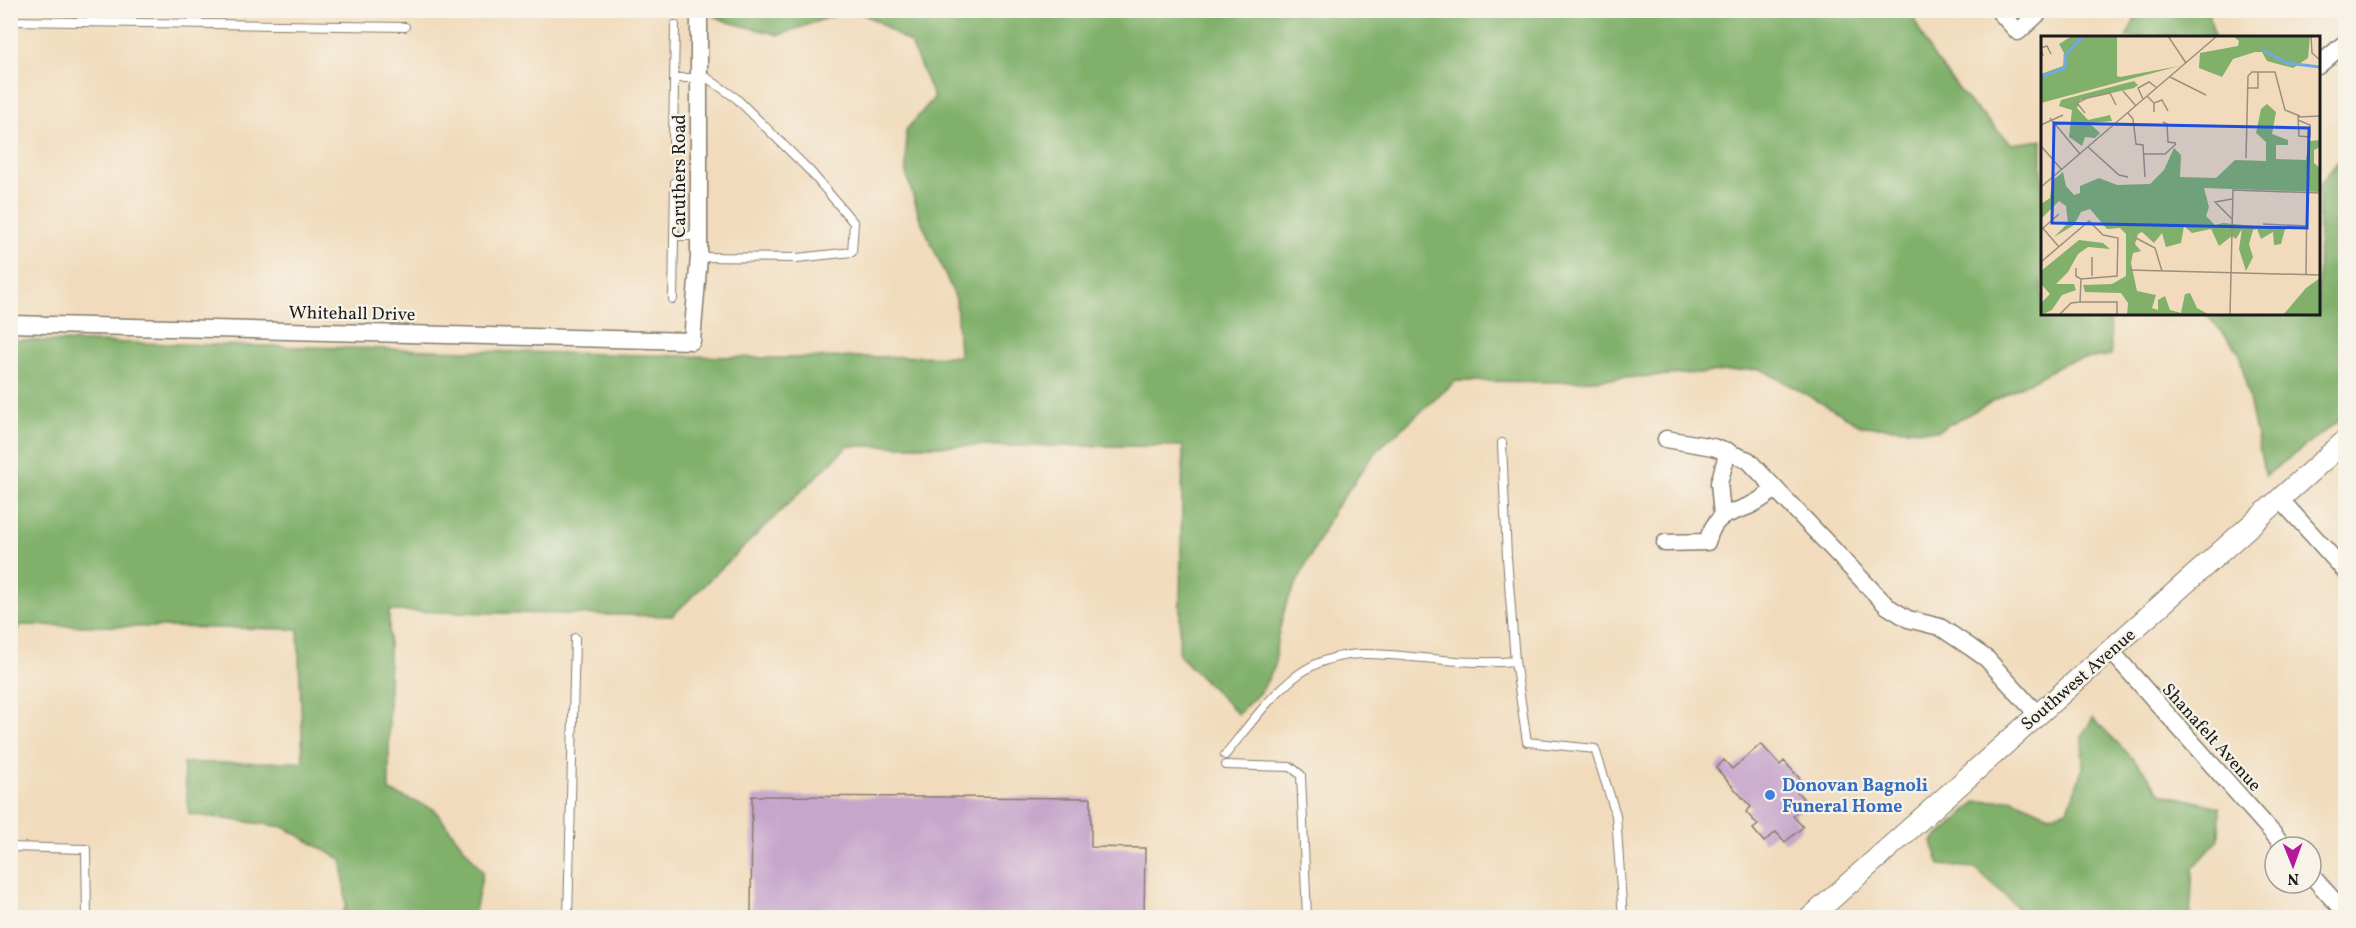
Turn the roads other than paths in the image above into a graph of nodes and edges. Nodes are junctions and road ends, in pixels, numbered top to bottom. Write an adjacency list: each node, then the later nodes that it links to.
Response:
1 (699, 10): 9 (street, Caruthers Road)
2 (1998, 10): 3 (street)
3 (2042, 10)
4 (10, 21): 6 (lane)
5 (675, 25): 10 (lane)
6 (405, 27)
7 (2346, 42): 8 (street)
8 (2320, 65)
9 (698, 75): 10 (lane); 14 (street, Caruthers Road); 15 (lane)
10 (674, 78): 11 (lane)
11 (673, 142)
12 (675, 182): 13 (lane)
13 (674, 236): 14 (lane); 16 (lane)
14 (699, 236): 15 (street, Caruthers Road)
15 (699, 257): 18 (street, Caruthers Road)
16 (673, 299)
17 (10, 324): 18 (street, Whitehall Drive)
18 (692, 341)
19 (1666, 439): 22 (street)
20 (2346, 440): 24 (street, Southwest Avenue)
21 (1502, 443): 30 (lane)
22 (1728, 451): 23 (street); 25 (street)
23 (1776, 489): 25 (street); 31 (street)
24 (2280, 499): 27 (street); 29 (street, Southwest Avenue)
25 (1722, 515): 26 (street)
26 (1665, 543)
27 (2346, 572)
28 (575, 638): 39 (lane)
29 (2111, 651): 31 (street, Southwest Avenue); 34 (street, Shanafelt Avenue)
30 (1515, 661): 32 (lane); 41 (lane)
31 (2038, 715): 42 (street, Southwest Avenue)
32 (1225, 754)
33 (1226, 765): 40 (lane)
34 (2274, 835)
35 (10, 847): 38 (lane)
36 (2323, 889): 37 (street)
37 (2346, 914)
38 (87, 918)
39 (568, 918)
40 (1307, 918)
41 (1623, 918)
42 (1810, 918)

